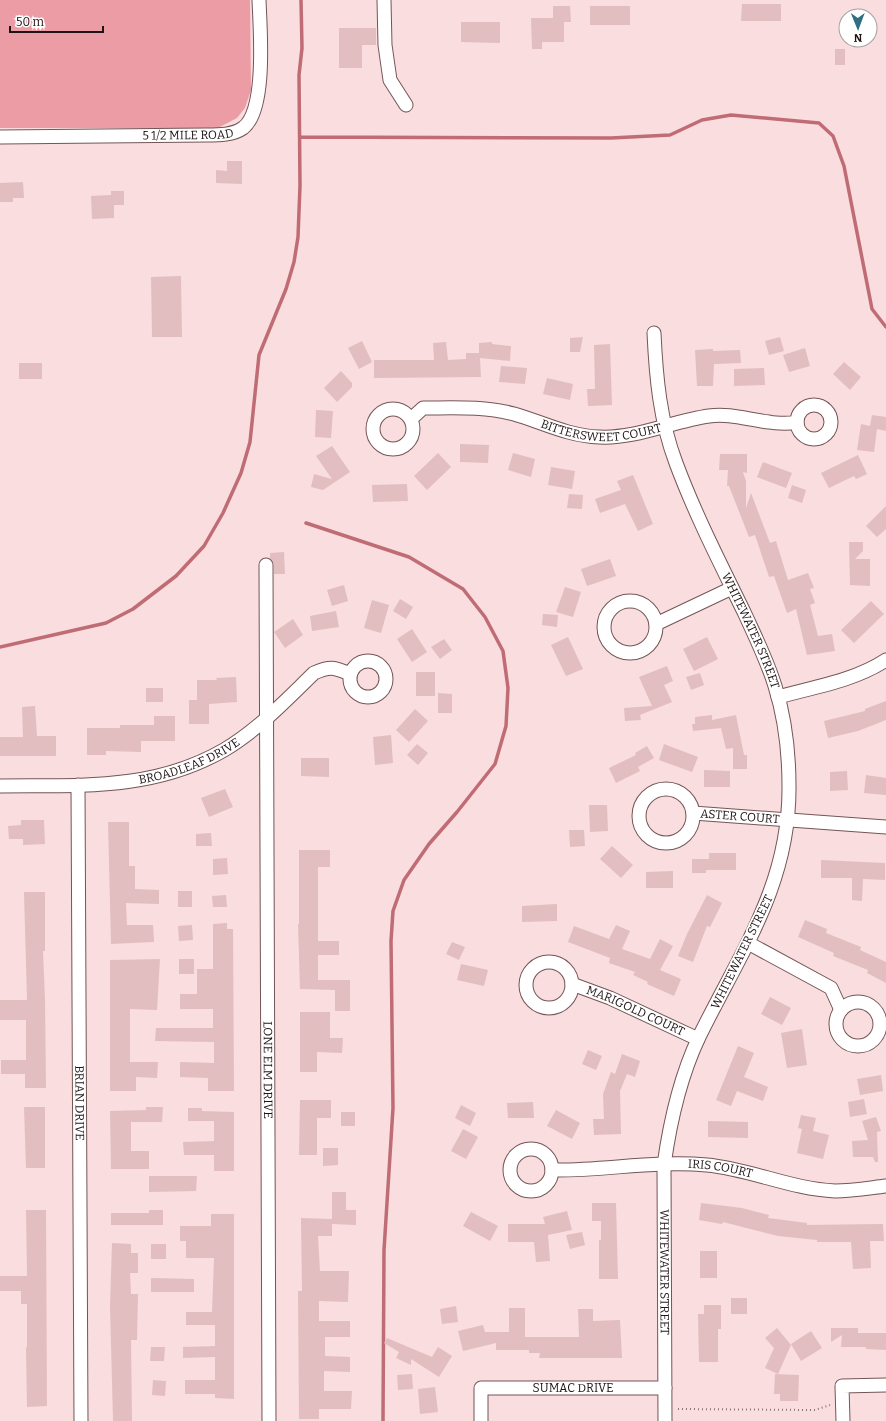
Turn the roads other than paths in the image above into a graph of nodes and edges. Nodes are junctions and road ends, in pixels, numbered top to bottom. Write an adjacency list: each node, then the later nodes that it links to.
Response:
1 (259, 0): 4 (street, 5 1/2 MILE ROAD)
2 (384, 0): 3 (street)
3 (406, 105)
4 (0, 137)
5 (654, 333): 8 (street, WHITEWATER STREET)
6 (411, 419): 8 (street, BITTERSWEET COURT)
7 (797, 423): 8 (street, BITTERSWEET COURT)
8 (665, 426): 10 (street, WHITEWATER STREET)
9 (266, 565): 15 (street, LONE ELM DRIVE)
10 (732, 588): 11 (street); 14 (street, WHITEWATER STREET)
11 (656, 624): 11 (street)
12 (886, 660): 14 (street)
13 (350, 674): 15 (street, BROADLEAF DRIVE)
14 (778, 697): 19 (street, WHITEWATER STREET)
15 (265, 719): 16 (street, BROADLEAF DRIVE); 32 (street, LONE ELM DRIVE)
16 (78, 785): 17 (street, BROADLEAF DRIVE); 31 (street, BRIAN DRIVE)
17 (0, 786)
18 (693, 813): 18 (street); 19 (street, ASTER COURT)
19 (787, 819): 20 (street, ASTER COURT); 21 (street, WHITEWATER STREET)
20 (886, 827)
21 (748, 943): 23 (street); 24 (street, WHITEWATER STREET)
22 (572, 984): 24 (street, MARIGOLD COURT)
23 (841, 1010)
24 (698, 1039): 25 (street, WHITEWATER STREET)
25 (664, 1165): 26 (street, IRIS COURT); 27 (street, IRIS COURT); 29 (street, WHITEWATER STREET)
26 (552, 1170)
27 (886, 1186)
28 (886, 1385): 34 (street)
29 (665, 1388): 30 (street, WHITEWATER STREET); 33 (street, SUMAC DRIVE)
30 (665, 1415)
31 (81, 1421)
32 (269, 1421)
33 (481, 1421)
34 (843, 1421)

